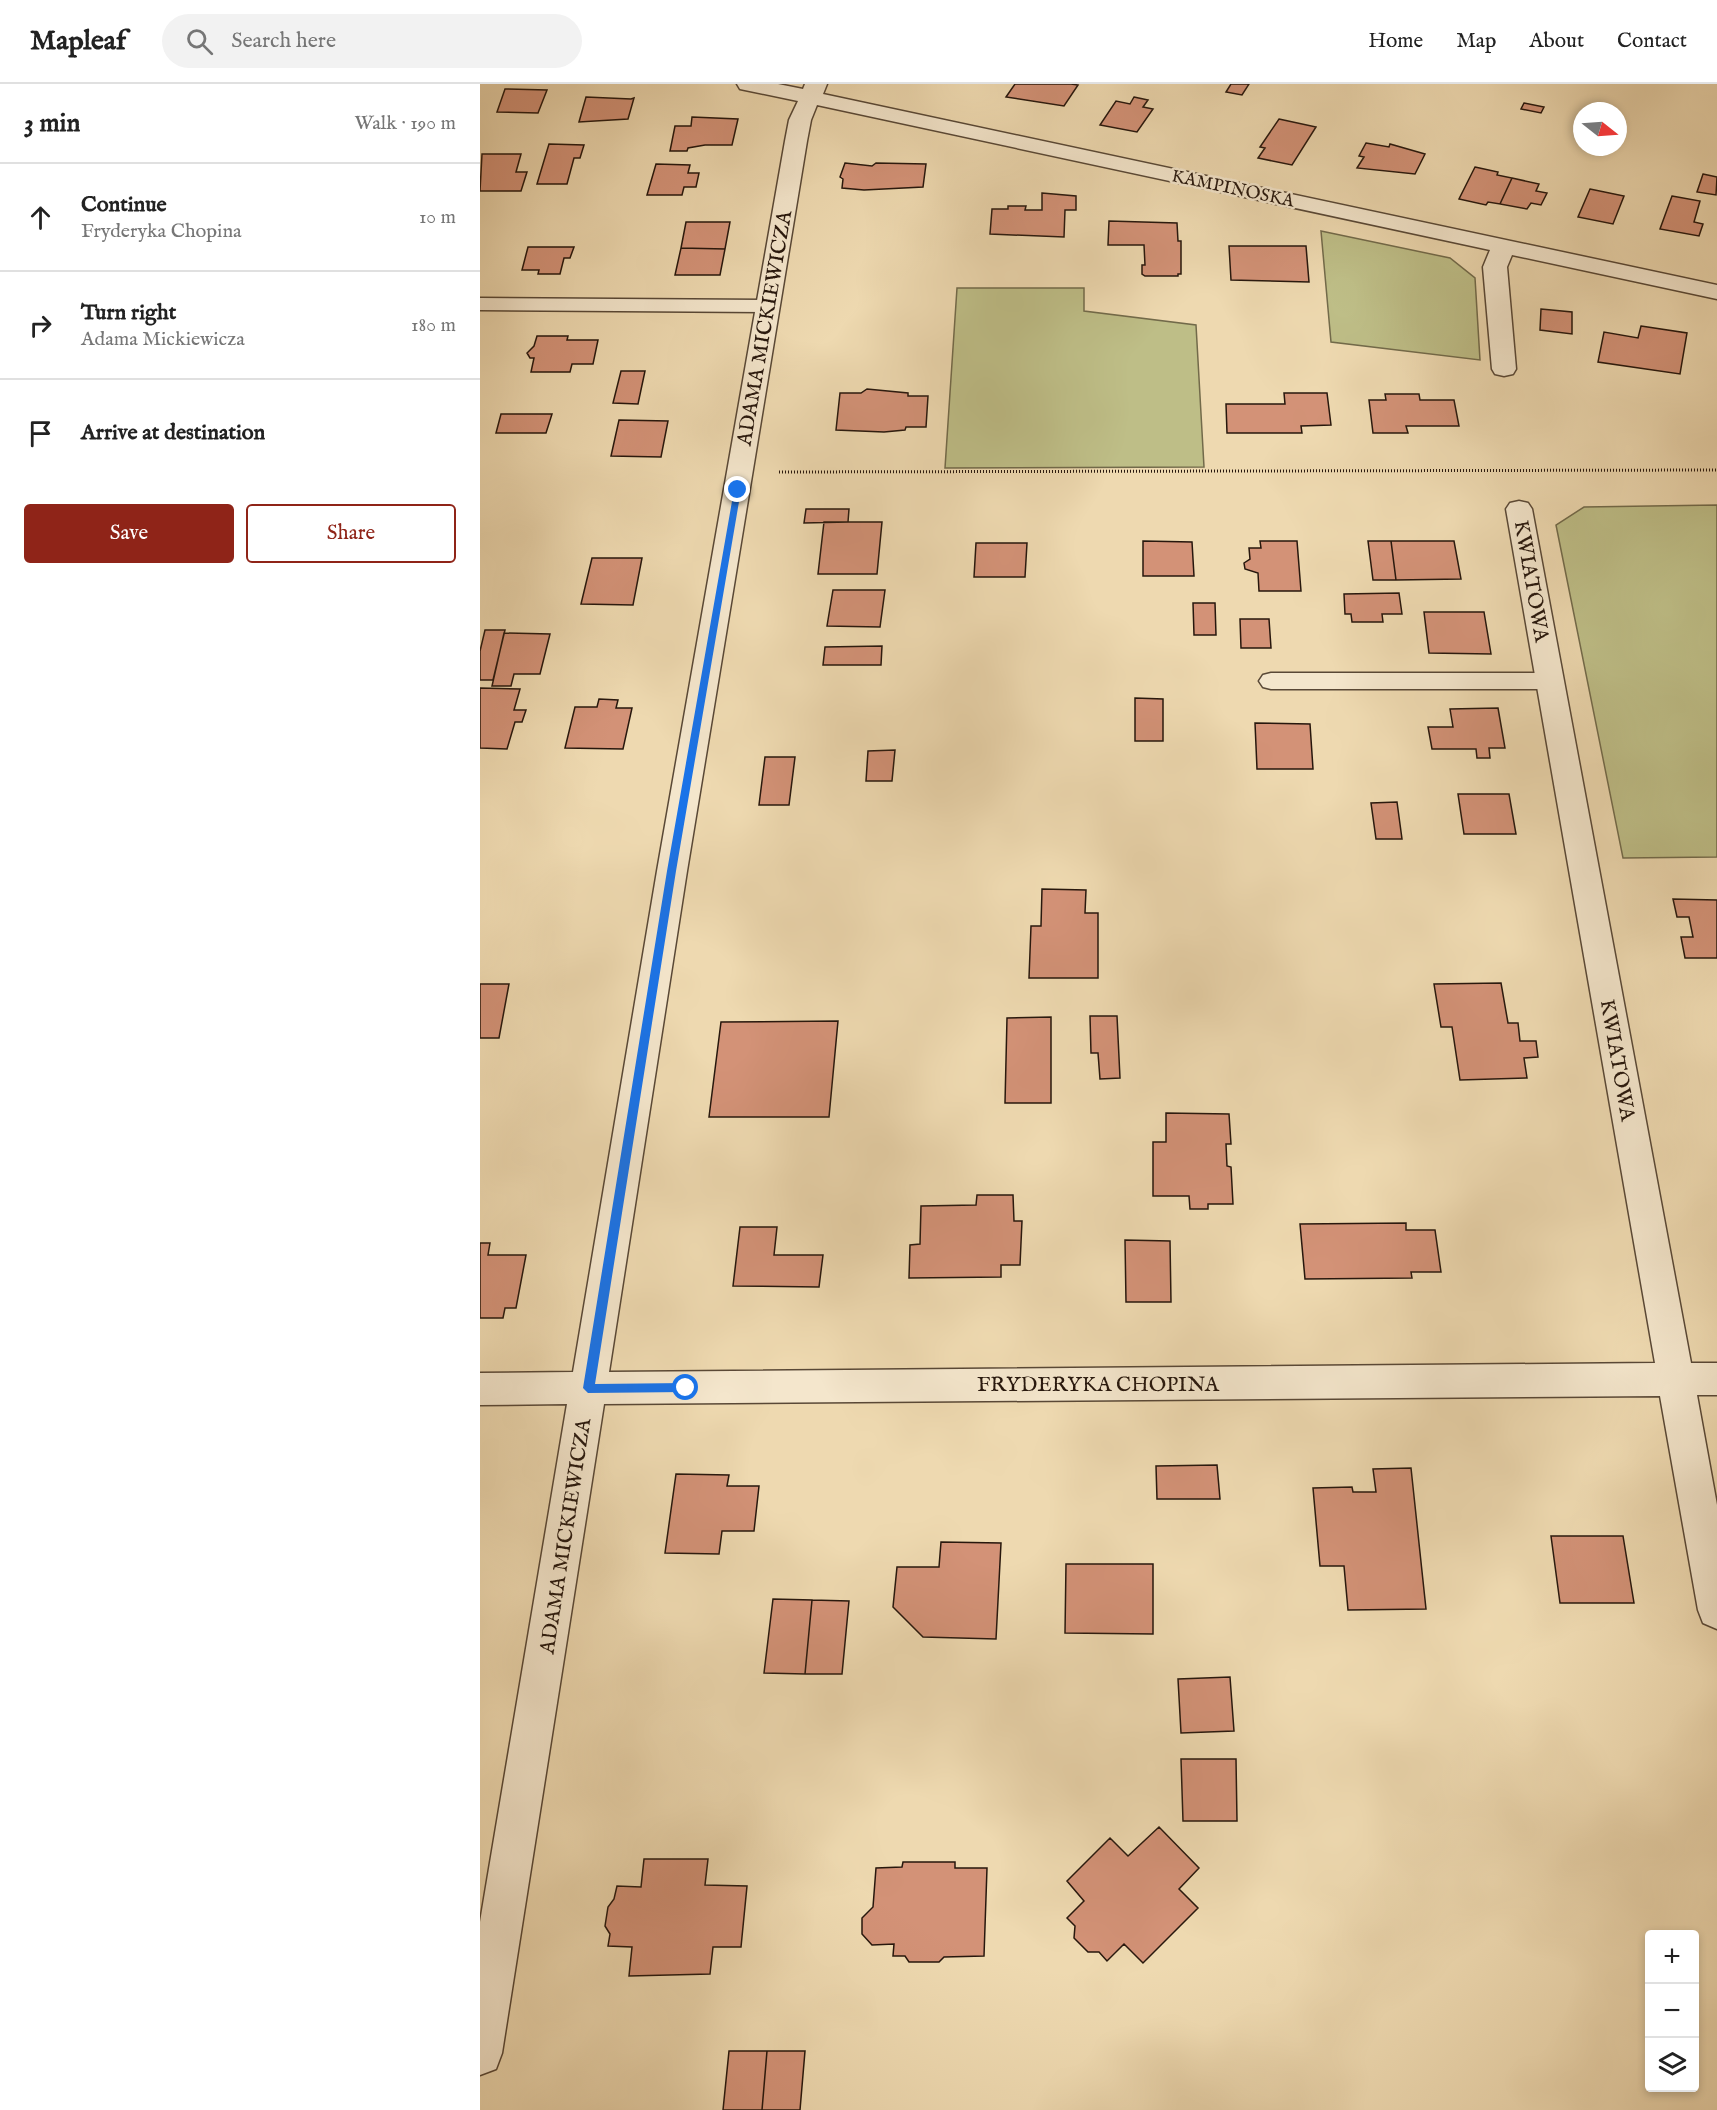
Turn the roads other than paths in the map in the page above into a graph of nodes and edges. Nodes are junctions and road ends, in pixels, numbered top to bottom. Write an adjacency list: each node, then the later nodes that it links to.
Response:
1 (748, 84): 2 (street, KAMPINOSKA)
2 (812, 91): 3 (street, KAMPINOSKA); 6 (street, ADAMA MICKIEWICZA)
3 (1503, 247): 4 (street, KAMPINOSKA); 7 (street)
4 (1717, 292)
5 (480, 304): 6 (lane)
6 (767, 306): 13 (street, ADAMA MICKIEWICZA)
7 (1504, 369)
8 (1519, 509): 10 (street, KWIATOWA)
9 (1271, 681): 10 (lane)
10 (1550, 681): 12 (street, KWIATOWA)
11 (1717, 1379): 12 (street, FRYDERYKA CHOPINA)
12 (1675, 1380): 13 (street, FRYDERYKA CHOPINA); 15 (street, KWIATOWA)
13 (588, 1388): 14 (street, FRYDERYKA CHOPINA); 16 (street, ADAMA MICKIEWICZA)
14 (480, 1389)
15 (1717, 1610)
16 (480, 2053)

